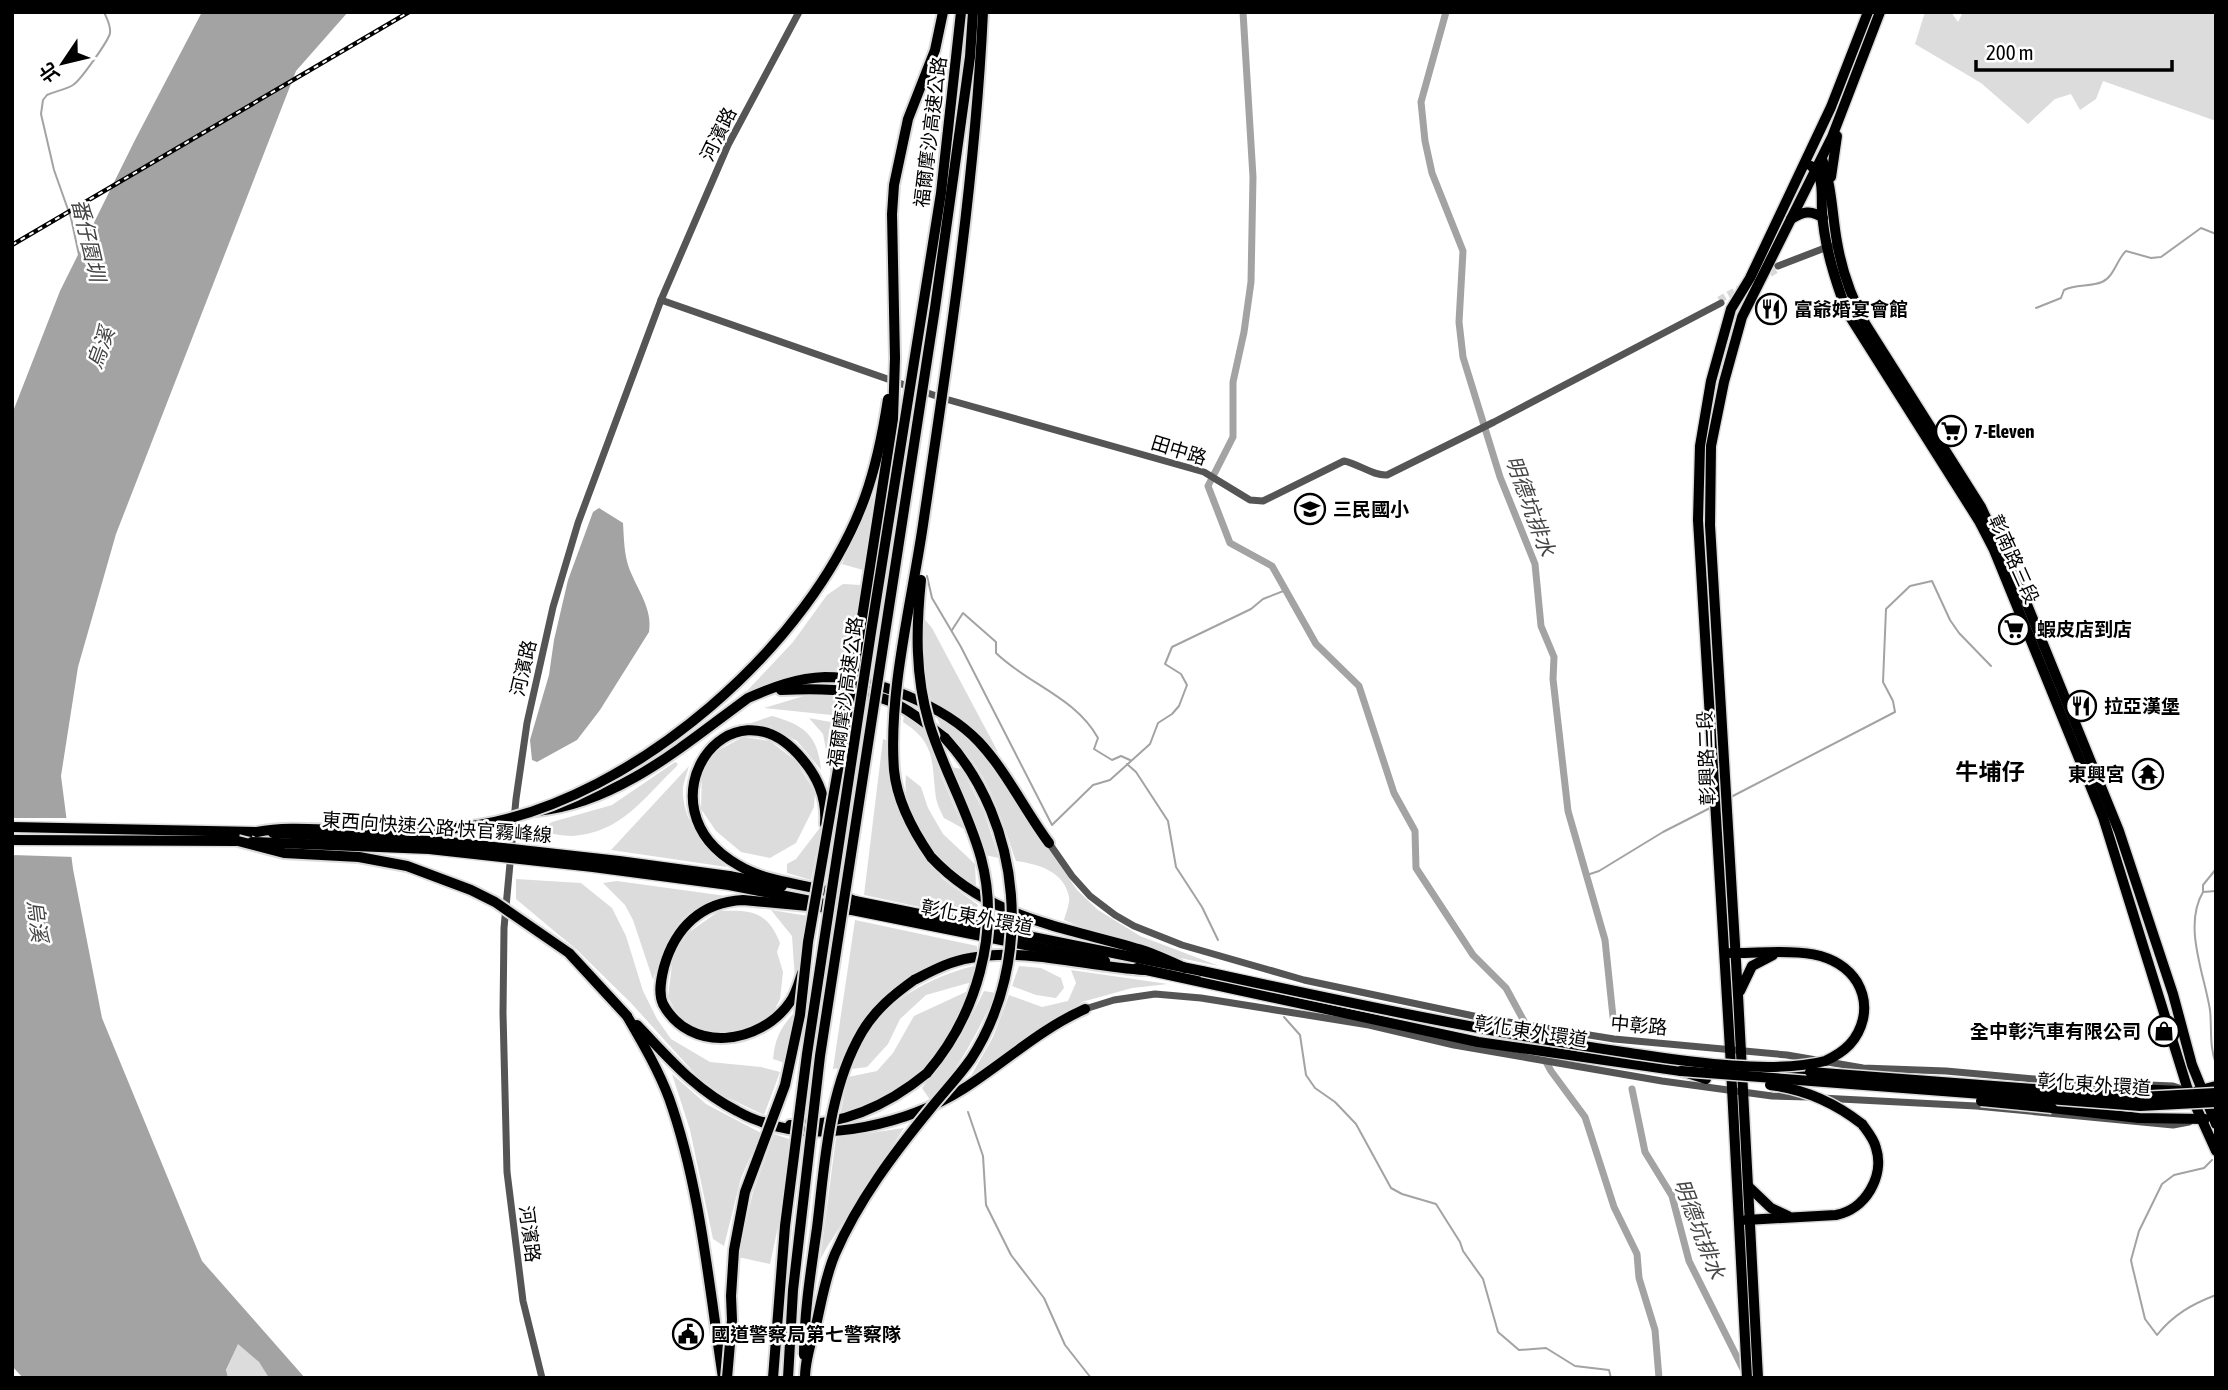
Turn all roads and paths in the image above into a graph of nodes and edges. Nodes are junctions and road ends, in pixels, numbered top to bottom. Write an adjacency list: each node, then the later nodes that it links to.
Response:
1 (799, 12): 17 (street, 河濱路)
2 (943, 12): 19 (highway)
3 (961, 12): 65 (highway, 福爾摩沙高速公路, bridge)
4 (973, 12): 66 (highway, 福爾摩沙高速公路, bridge)
5 (983, 12): 20 (highway, bridge)
6 (1868, 12): 10 (main road)
7 (1880, 12): 8 (main road)
8 (1842, 110): 9 (main road); 12 (main road)
9 (1822, 159): 10 (main road); 11 (main road, 彰興路二段); 12 (main road, 彰南路三段)
10 (1805, 162): 11 (main road); 32 (main road, 彰興路二段)
11 (1816, 170): 13 (main road, 彰南路三段); 14 (main road, 彰興路二段)
12 (1829, 188): 15 (main road, 彰南路三段)
13 (1823, 218): 14 (main road); 15 (main road, 彰南路三段)
14 (1791, 219): 33 (main road, 彰興路二段)
15 (1832, 245): 16 (street); 48 (main road, 彰南路三段); 49 (main road, 彰南路三段)
16 (1779, 267)
17 (661, 300): 18 (street, 田中路); 63 (street, 河濱路)
18 (1720, 301)
19 (895, 358): 22 (highway, bridge); 28 (highway, bridge)
20 (920, 545): 35 (highway, bridge); 56 (highway, bridge)
21 (764, 691): 22 (highway, bridge); 27 (highway); 62 (highway, bridge)
22 (526, 813): 24 (highway, bridge)
23 (12, 827): 24 (main road, 東西向快速公路 快官霧峰線)
24 (257, 832): 29 (main road, 東西向快速公路 快官霧峰線, bridge)
25 (12, 840): 26 (main road, 東西向快速公路 快官霧峰線)
26 (238, 841): 29 (main road, 東西向快速公路 快官霧峰線, bridge); 39 (highway, bridge)
27 (1049, 843): 40 (street, 中彰路)
28 (823, 855): 30 (highway, bridge); 31 (highway, bridge)
29 (729, 881): 30 (main road, 東西向快速公路 快官霧峰線)
30 (853, 905): 31 (highway, bridge); 35 (main road, 彰化東外環道); 36 (main road, 彰化東外環道)
31 (808, 942): 64 (highway, bridge)
32 (1723, 953): 33 (main road); 40 (main road, 彰興路二段)
33 (1734, 953): 34 (main road); 37 (main road, 彰興路二段)
34 (1779, 953): 37 (main road); 41 (main road, bridge)
35 (1185, 968): 41 (main road, 彰化東外環道, bridge)
36 (1144, 970): 42 (main road, 彰化東外環道); 62 (highway, bridge)
37 (1738, 995): 40 (main road, 彰興路二段)
38 (1085, 1009): 47 (street); 56 (highway)
39 (626, 1016): 56 (highway); 64 (highway)
40 (1735, 1050): 43 (street, 中彰路); 47 (main road, 彰興路二段)
41 (1751, 1066): 45 (main road, 彰化東外環道, bridge)
42 (1681, 1071): 45 (main road, 彰化東外環道, bridge); 59 (main road, bridge)
43 (1946, 1071): 44 (street, 中彰路); 52 (street)
44 (1976, 1075): 49 (street, 中彰路); 53 (street)
45 (1925, 1086): 49 (main road, bridge); 50 (main road, 彰化東外環道, bridge); 51 (main road, 彰化東外環道, bridge); 54 (main road, bridge)
46 (2216, 1086): 48 (main road)
47 (1737, 1090): 52 (street); 58 (main road, 彰興路二段); 61 (main road, 彰興路二段)
48 (2202, 1090): 49 (main road); 55 (main road, 彰南路三段)
49 (2188, 1091): 54 (main road, 彰南路三段)
50 (2216, 1093)
51 (2216, 1102)
52 (1940, 1105): 53 (street)
53 (1976, 1106): 54 (street)
54 (2200, 1119): 55 (main road); 57 (main road, 彰南路三段)
55 (2215, 1121)
56 (762, 1122)
57 (2216, 1151)
58 (1749, 1186): 59 (main road); 60 (main road, 彰興路二段)
59 (1792, 1217): 60 (main road)
60 (1750, 1219): 61 (main road); 68 (main road, 彰興路二段)
61 (1738, 1220): 67 (main road, 彰興路二段)
62 (805, 1375)
63 (542, 1378)
64 (725, 1378)
65 (774, 1378)
66 (788, 1378)
67 (1747, 1378)
68 (1758, 1378)

